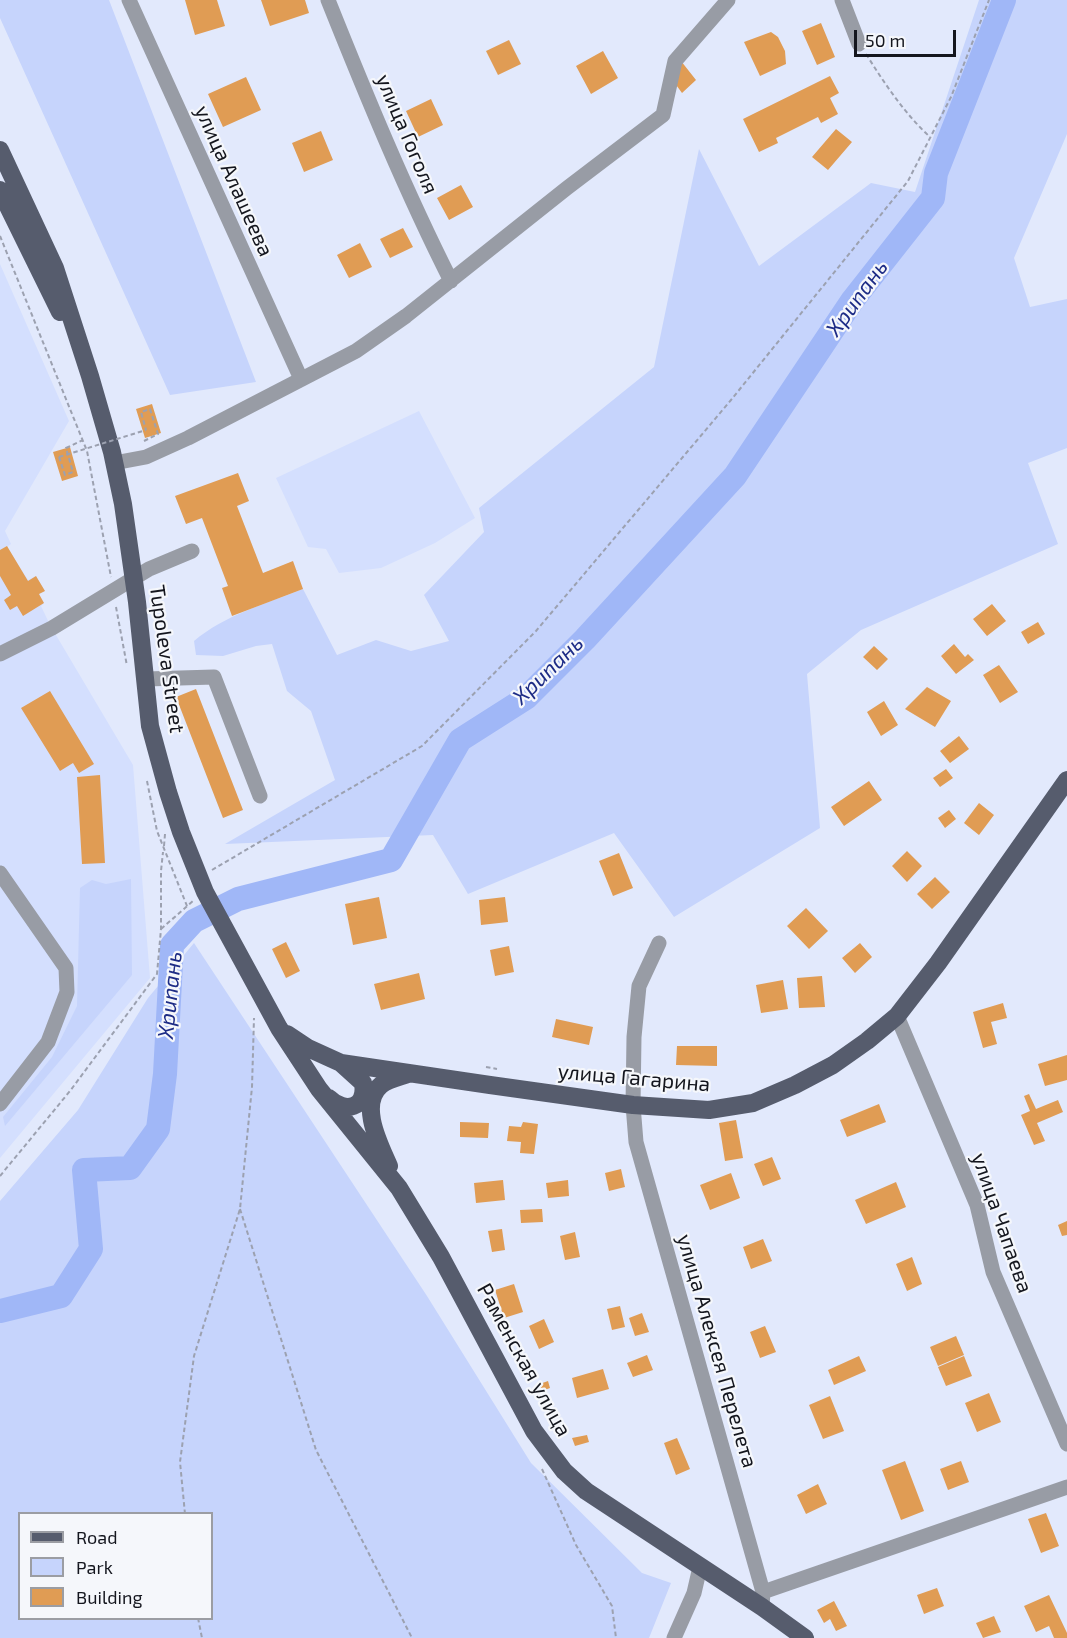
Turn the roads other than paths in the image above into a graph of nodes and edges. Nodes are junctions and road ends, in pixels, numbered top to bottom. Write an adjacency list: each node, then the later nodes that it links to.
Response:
1 (129, 0): 10 (street, улица Алашеева)
2 (328, 0): 8 (street, улица Гоголя)
3 (728, 0): 8 (street)
4 (842, 0): 5 (street)
5 (859, 45)
6 (0, 150): 9 (main road, Tupoleva Street)
7 (0, 190): 9 (main road, Tupoleva Street)
8 (451, 282): 10 (street)
9 (90, 376): 11 (main road, Tupoleva Street)
10 (301, 380): 11 (street)
11 (114, 463): 13 (main road, Tupoleva Street)
12 (192, 551): 13 (street)
13 (134, 578): 14 (street); 15 (main road, Tupoleva Street)
14 (0, 654)
15 (146, 679): 17 (street); 21 (main road, Tupoleva Street)
16 (1067, 780): 20 (main road, улица Гагарина)
17 (260, 796)
18 (0, 873): 25 (street)
19 (659, 944): 26 (street, улица Алексея Перелета)
20 (897, 1016): 26 (main road, улица Гагарина); 28 (street, улица Чапаева)
21 (279, 1028): 22 (main road, улица Гагарина); 24 (main road, Раменская улица)
22 (341, 1063): 23 (main road, улица Гагарина); 24 (main road)
23 (410, 1073): 26 (main road, улица Гагарина); 27 (main road)
24 (319, 1089): 27 (main road, Раменская улица)
25 (0, 1104)
26 (633, 1105): 31 (street, улица Алексея Перелета)
27 (399, 1188): 30 (main road, Раменская улица)
28 (1067, 1444)
29 (1067, 1487): 31 (street)
30 (700, 1567): 31 (main road, Раменская улица); 32 (street)
31 (763, 1600): 33 (main road, Раменская улица)
32 (674, 1638)
33 (805, 1638)

